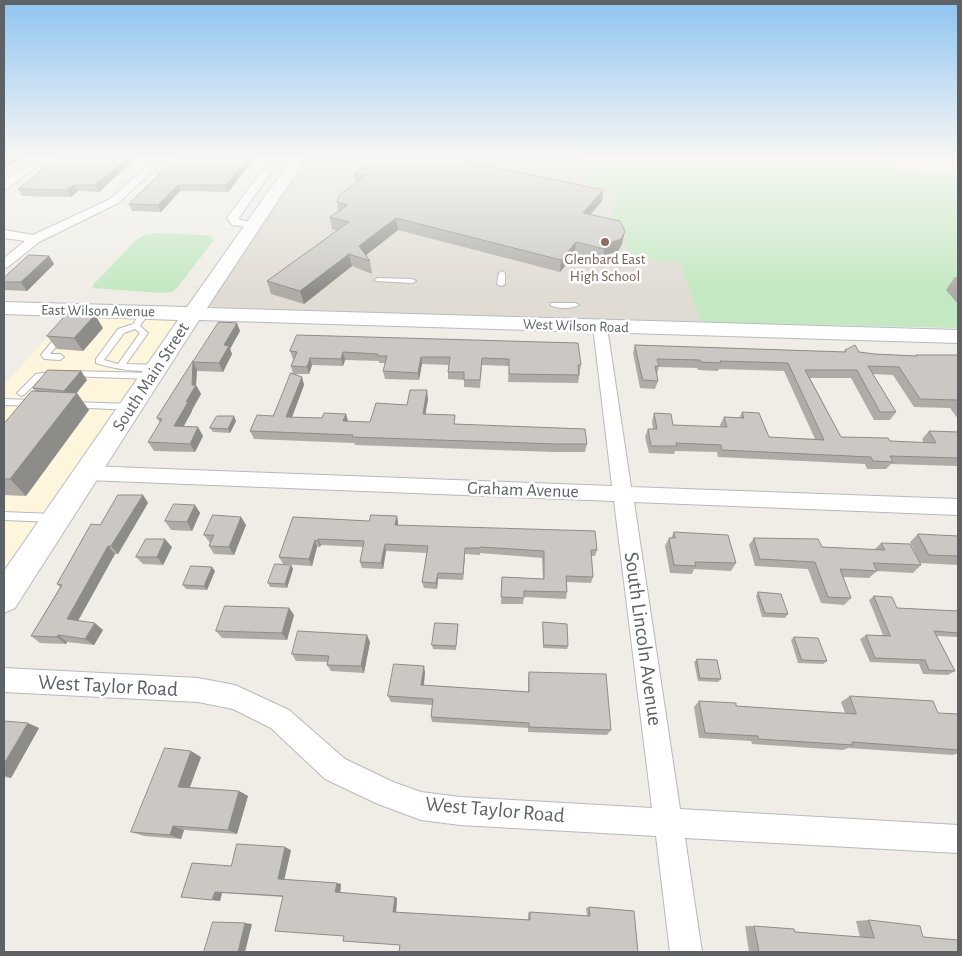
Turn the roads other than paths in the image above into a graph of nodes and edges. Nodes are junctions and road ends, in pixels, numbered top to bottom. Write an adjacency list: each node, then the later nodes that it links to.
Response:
1 (111, 203): 6 (street)
2 (244, 203): 4 (street)
3 (269, 203): 4 (street, South Main Street)
4 (254, 226): 15 (street, South Main Street)
5 (4, 234): 6 (street)
6 (34, 239): 7 (street)
7 (4, 264)
8 (502, 273): 11 (lane)
9 (378, 280): 10 (lane)
10 (412, 281)
11 (501, 284)
12 (554, 305): 13 (lane)
13 (575, 306)
14 (4, 308): 16 (street, East Wilson Avenue)
15 (193, 314): 16 (street, East Wilson Avenue); 17 (street, West Wilson Road); 22 (street, South Main Street)
16 (141, 319): 21 (lane); 21 (lane)
17 (600, 327): 19 (street, West Wilson Road); 29 (street, South Lincoln Avenue)
18 (69, 328): 20 (lane)
19 (958, 337)
20 (60, 357)
21 (120, 367): 22 (lane)
22 (155, 372): 23 (lane); 27 (street, South Main Street)
23 (22, 393)
24 (4, 402): 26 (lane)
25 (60, 404): 27 (lane)
26 (34, 406)
27 (132, 407): 28 (street, South Main Street)
28 (87, 473): 29 (street, Graham Avenue); 32 (street, South Main Street)
29 (623, 494): 30 (street, Graham Avenue); 35 (street, South Lincoln Avenue)
30 (958, 507)
31 (4, 516): 32 (lane)
32 (57, 518): 33 (street, South Main Street)
33 (4, 598)
34 (4, 680): 35 (street, West Taylor Road)
35 (668, 822): 36 (street, West Taylor Road); 37 (street, South Lincoln Avenue)
36 (958, 839)
37 (686, 952)

